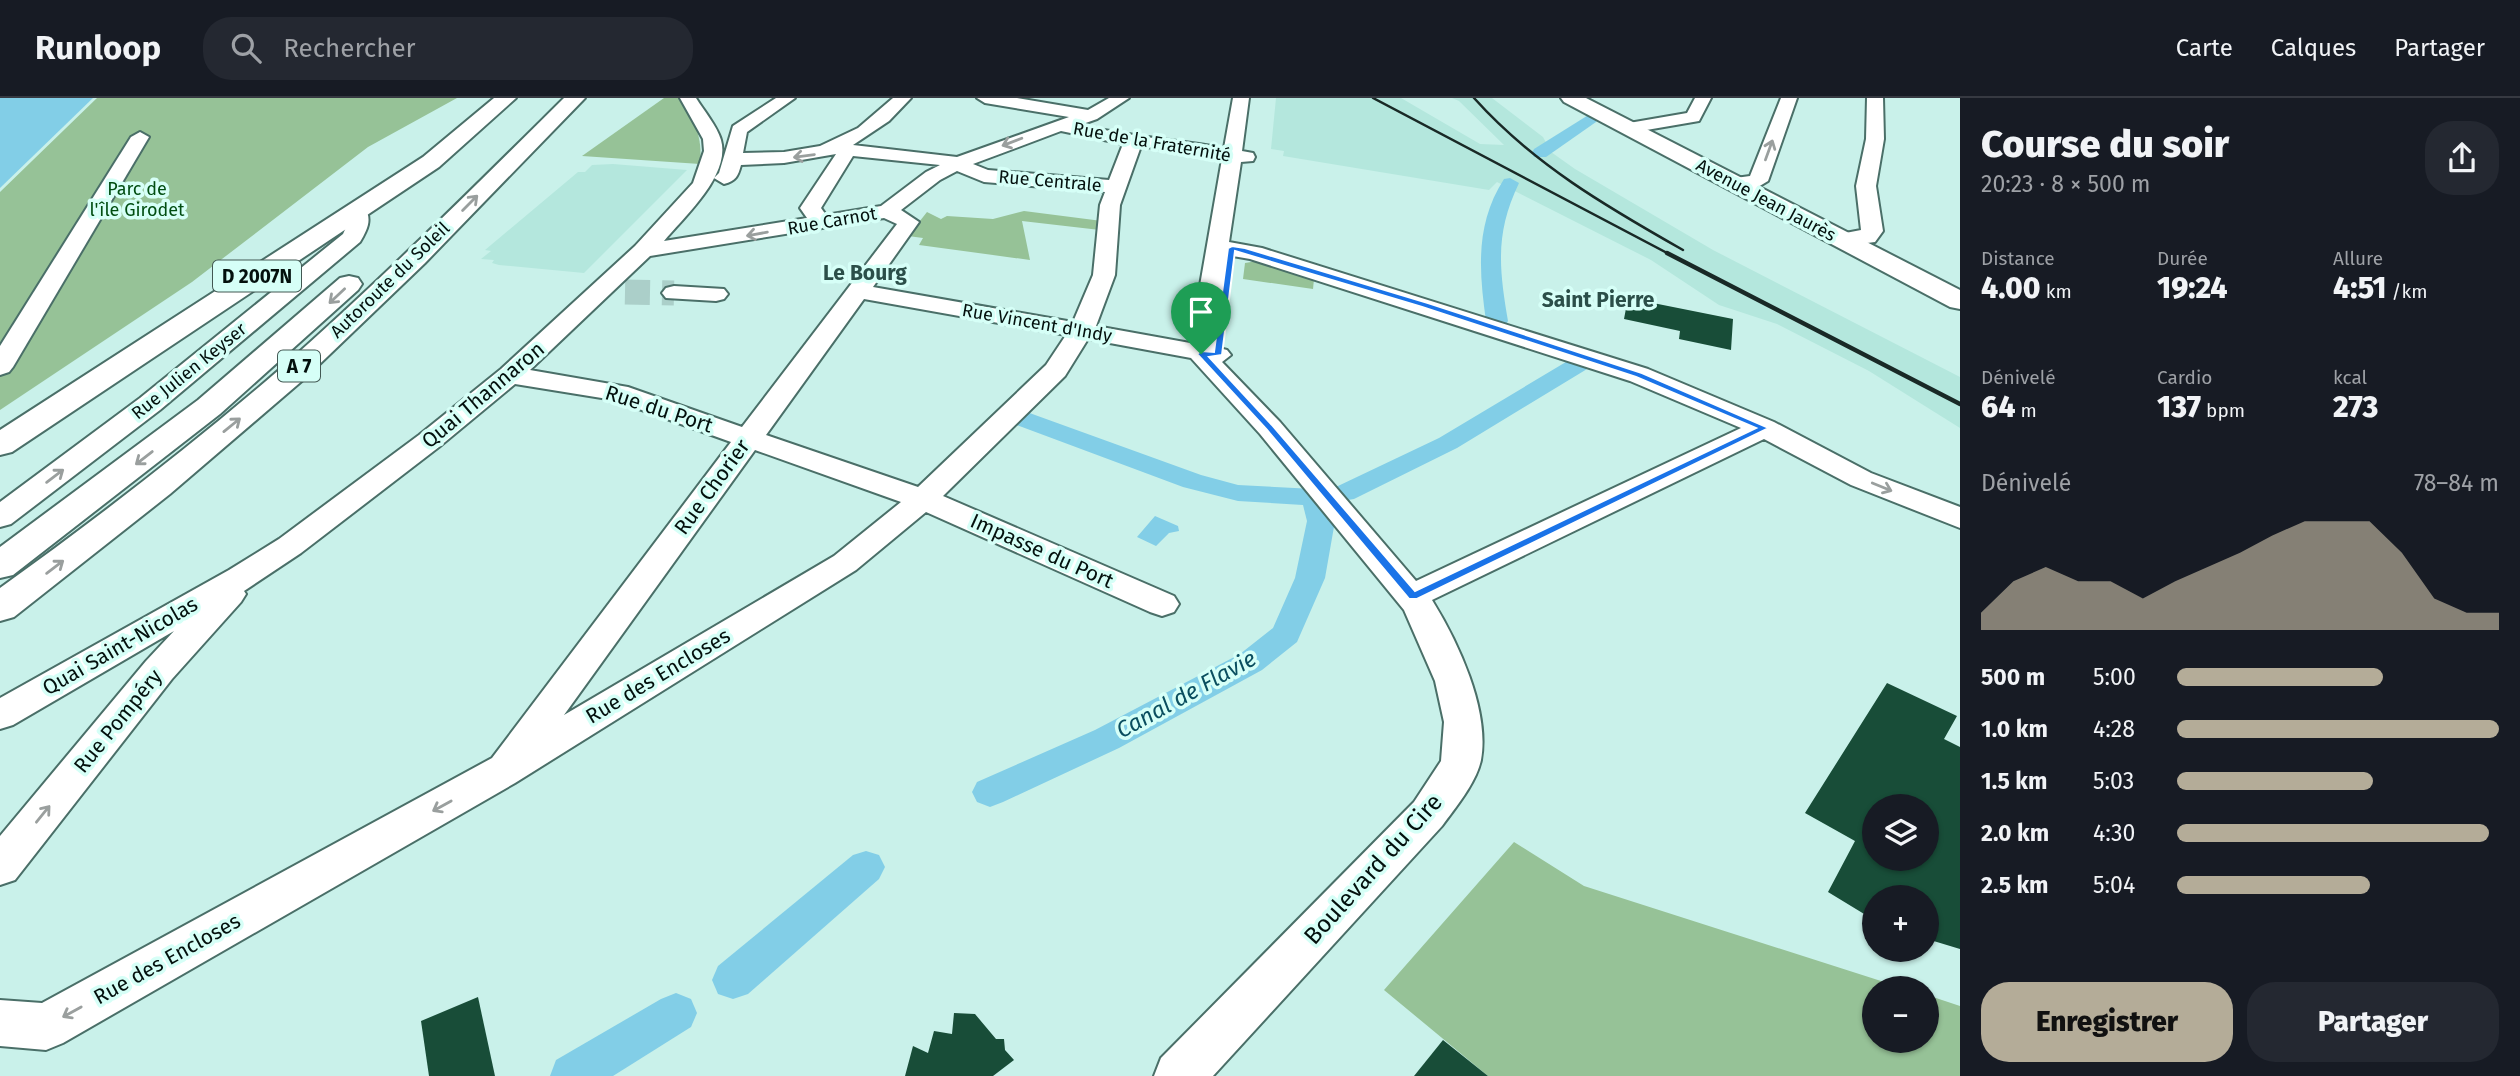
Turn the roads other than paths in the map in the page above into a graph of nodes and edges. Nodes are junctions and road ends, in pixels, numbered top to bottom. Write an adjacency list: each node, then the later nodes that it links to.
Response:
1 (490, 98): 43 (main road, D 2007N)
2 (506, 98): 28 (main road, D 2007N)
3 (547, 98): 49 (main road, Autoroute du Soleil / A 7, one-way to 49)
4 (575, 98): 53 (main road, Autoroute du Soleil / A 7, one-way to 4)
5 (688, 98): 26 (street)
6 (788, 98): 23 (street)
7 (903, 98): 21 (street)
8 (985, 98): 16 (street)
9 (1121, 98): 16 (street, Rue Carnot)
10 (1241, 98): 22 (street)
11 (1254, 98): 22 (street)
12 (1571, 98): 18 (main road, Avenue Jean Jaurès)
13 (1703, 98): 18 (street)
14 (1789, 98): 25 (street, one-way to 14)
15 (1875, 98): 31 (street)
16 (1091, 115): 17 (street, Rue Carnot)
17 (1059, 125): 20 (street, Rue de la Fraternité); 24 (street, Rue Carnot, one-way to 24)
18 (1629, 128): 25 (main road, Avenue Jean Jaurès)
19 (140, 137): 40 (street)
20 (1134, 139): 22 (street, Rue de la Fraternité); 27 (street, Rue des Encloses)
21 (841, 149): 23 (street, one-way to 23); 24 (street, Rue Centrale); 30 (street)
22 (1238, 157): 32 (street)
23 (734, 159): 26 (street)
24 (956, 165): 27 (street, Rue Centrale); 29 (street, Rue Carnot)
25 (1735, 183): 31 (main road, Avenue Jean Jaurès)
26 (702, 185): 33 (street, Quai Thannaron)
27 (1117, 187): 38 (street, Rue des Encloses)
28 (357, 211): 45 (main road, D 2007N); 47 (street, Rue Julien Keyser, one-way to 28)
29 (887, 211): 30 (street, Rue Carnot); 34 (street, Rue Chorier)
30 (822, 223): 33 (street, Rue Carnot, one-way to 33)
31 (1843, 240): 37 (main road, Avenue Jean Jaurès)
32 (1225, 248): 39 (street); 42 (street)
33 (643, 251): 41 (street, Quai Thannaron)
34 (856, 291): 38 (street, Rue Vincent d'Indy); 44 (street, Rue Chorier)
35 (674, 293): 36 (street)
36 (716, 294)
37 (1960, 301)
38 (1082, 330): 39 (street, Rue Vincent d'Indy); 46 (street, Rue des Encloses)
39 (1216, 363): 51 (street, Boulevard du Cire)
40 (0, 367)
41 (510, 375): 44 (street, Rue du Port); 50 (street, Quai Thannaron)
42 (1764, 428): 48 (street, one-way to 48); 51 (street)
43 (0, 439)
44 (748, 439): 46 (street, Rue du Port); 55 (street, Rue Chorier)
45 (0, 445)
46 (923, 499): 52 (street, Impasse du Port); 55 (street, Rue des Encloses)
47 (0, 517)
48 (1960, 518)
49 (0, 566)
50 (241, 578): 54 (street, Quai Saint-Nicolas); 56 (street, Rue Pompéry, one-way to 50)
51 (1413, 596): 58 (street, Boulevard du Cire)
52 (1162, 604)
53 (0, 608)
54 (0, 715)
55 (501, 772): 57 (street, Rue des Encloses, one-way to 57)
56 (0, 867)
57 (0, 1023)
58 (1179, 1076)

